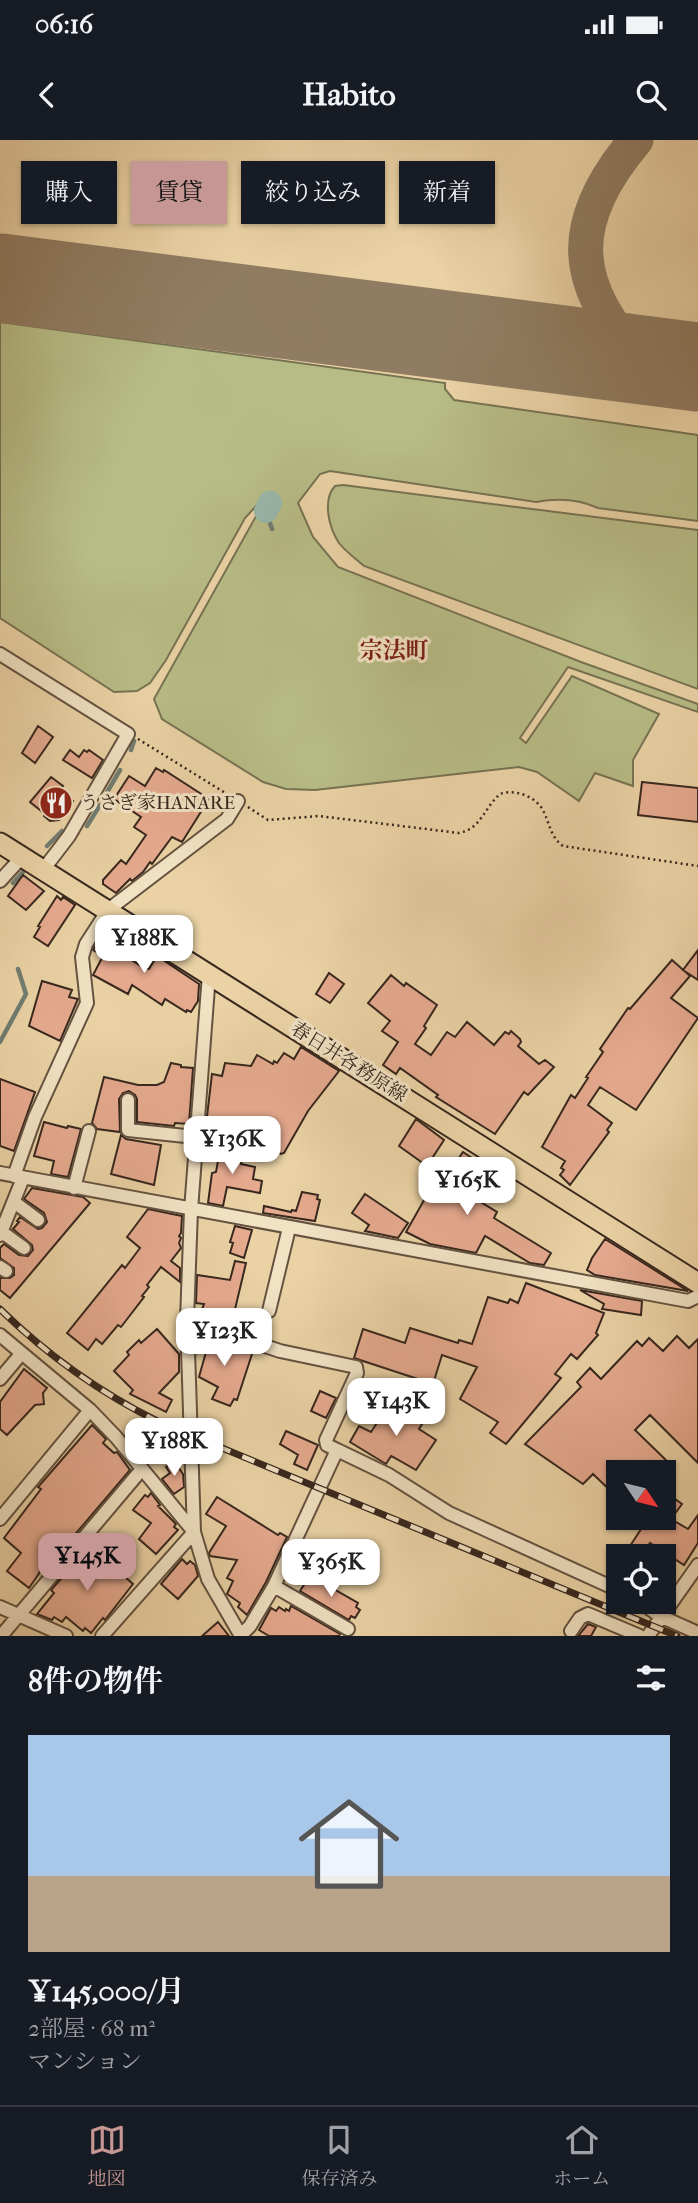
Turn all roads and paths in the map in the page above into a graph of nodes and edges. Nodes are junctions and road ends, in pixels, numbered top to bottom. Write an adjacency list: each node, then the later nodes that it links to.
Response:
1 (0, 654): 2 (street)
2 (128, 734): 3 (path); 7 (street)
3 (238, 801): 6 (path); 9 (street)
4 (0, 843): 5 (main road, 春日井各務原線)
5 (22, 857): 7 (main road, 春日井各務原線); 8 (street)
6 (698, 866)
7 (43, 870): 9 (main road, 春日井各務原線)
8 (0, 881)
9 (108, 909): 10 (main road, 春日井各務原線); 16 (street)
10 (209, 974): 13 (street); 24 (main road, 春日井各務原線)
11 (128, 1100): 13 (street)
12 (89, 1130): 17 (street)
13 (195, 1137): 14 (street); 19 (street)
14 (264, 1150)
15 (0, 1173): 16 (street)
16 (18, 1177): 17 (street); 18 (street)
17 (74, 1188): 19 (street)
18 (14, 1202): 20 (street); 22 (street)
19 (191, 1210): 21 (street); 27 (street)
20 (38, 1220)
21 (289, 1228): 25 (street); 26 (street)
22 (1, 1233): 23 (street)
23 (24, 1248)
24 (698, 1283)
25 (698, 1296)
26 (269, 1311)
27 (187, 1320): 32 (street); 35 (street)
28 (0, 1335): 29 (street)
29 (21, 1354): 30 (street); 31 (street)
30 (0, 1379)
31 (90, 1410): 33 (street); 34 (street)
32 (337, 1450): 37 (street); 38 (street)
33 (142, 1469): 35 (street); 41 (street)
34 (0, 1519)
35 (194, 1532): 48 (street); 49 (street)
36 (698, 1565): 42 (street)
37 (606, 1585)
38 (274, 1586): 43 (street); 49 (street)
39 (0, 1607): 41 (street)
40 (657, 1614): 42 (street)
41 (18, 1615): 46 (street); 47 (street)
42 (660, 1616): 45 (street); 51 (street)
43 (348, 1629)
44 (571, 1631): 50 (street)
45 (698, 1633)
46 (1, 1636)
47 (66, 1636)
48 (102, 1636)
49 (241, 1636)
50 (640, 1636)
51 (648, 1636)

